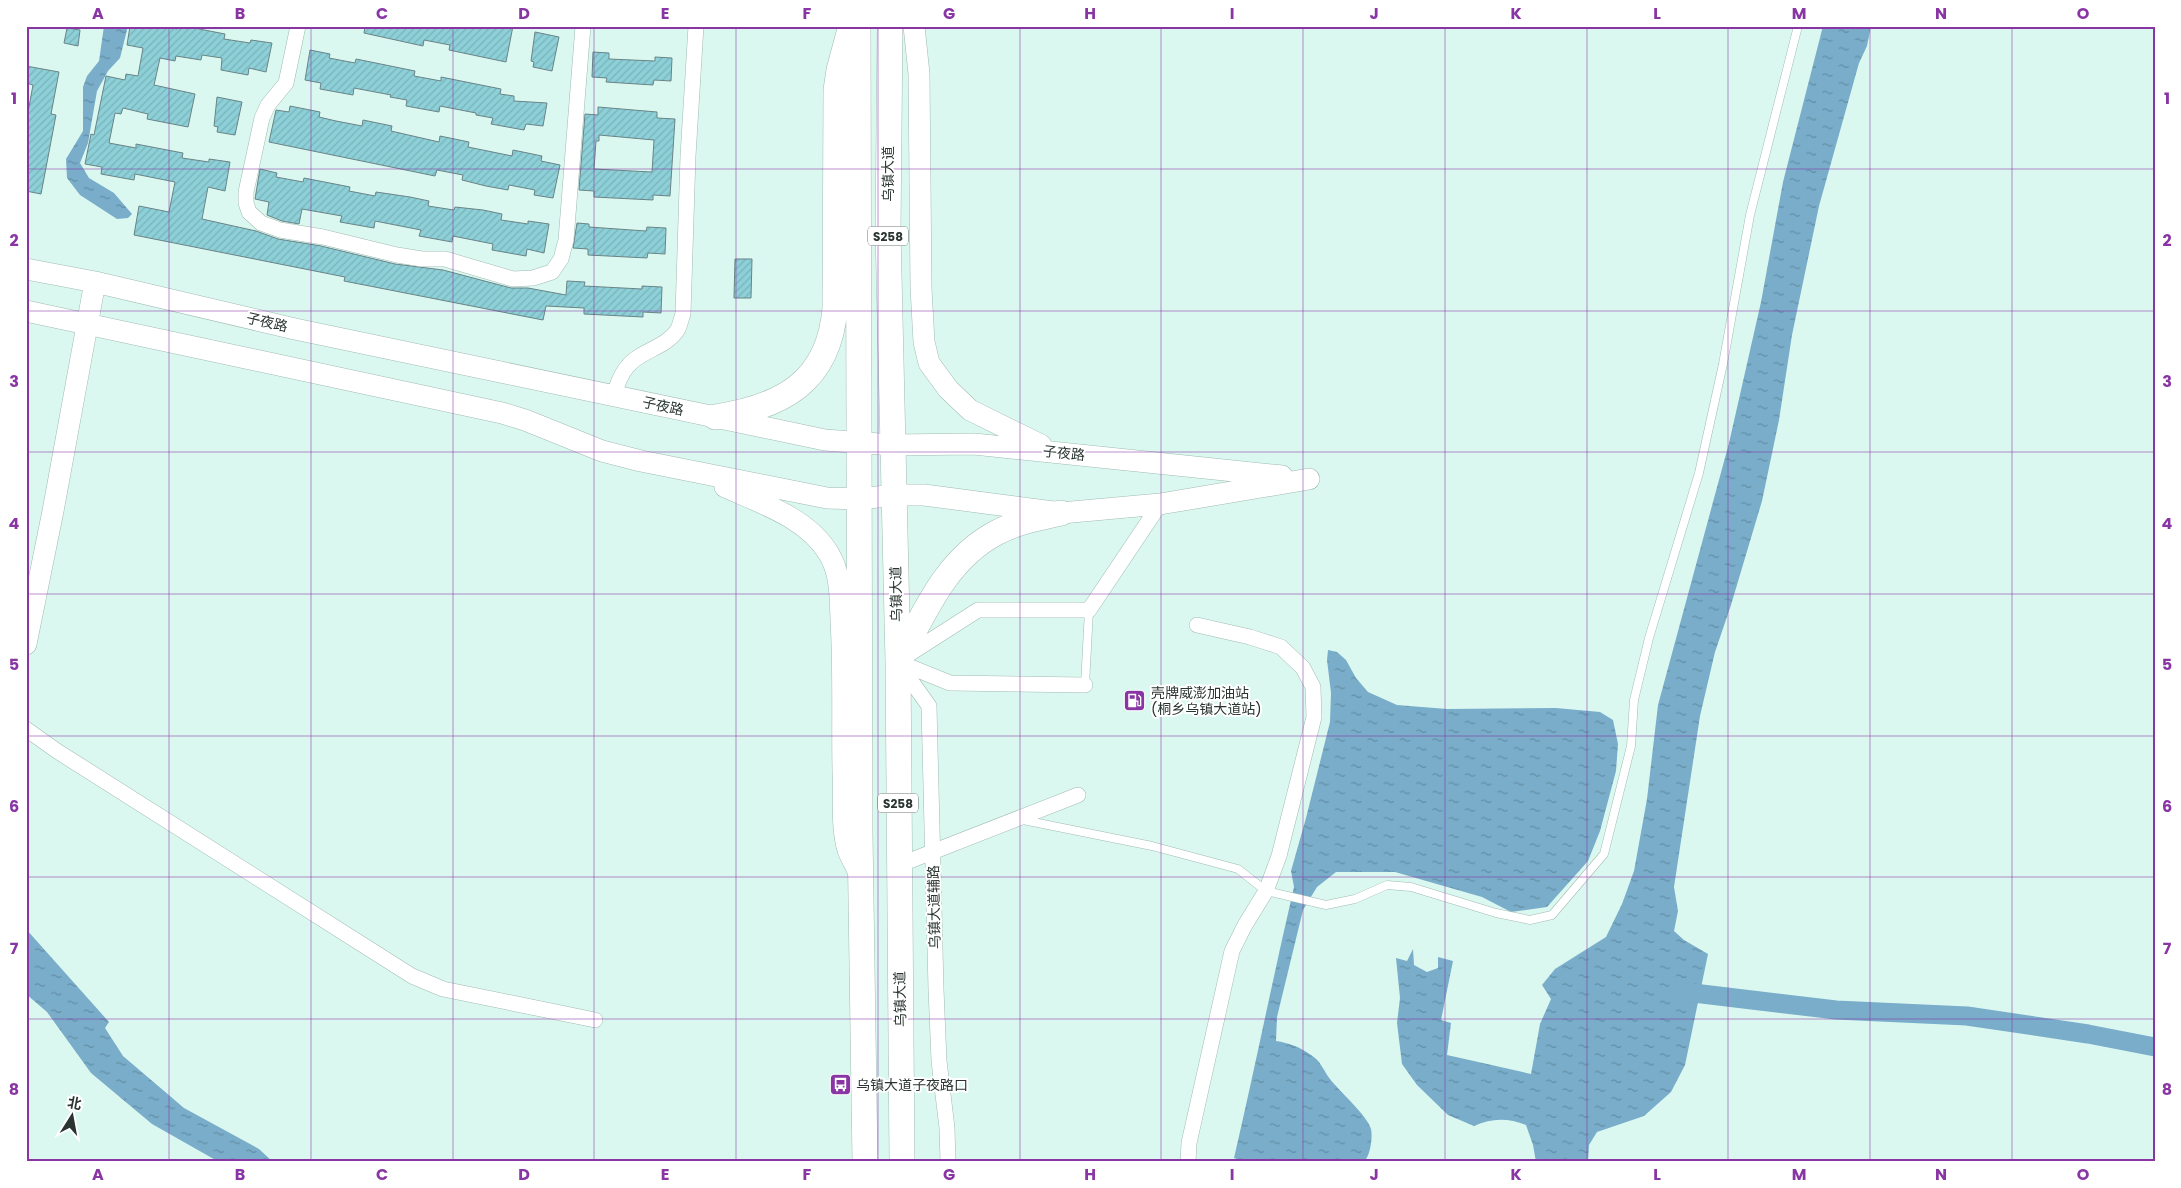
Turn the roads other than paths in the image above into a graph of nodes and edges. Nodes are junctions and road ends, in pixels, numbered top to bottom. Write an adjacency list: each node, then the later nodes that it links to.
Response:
1 (298, 26): 2 (street)
2 (583, 26)
3 (696, 26): 13 (street)
4 (852, 26): 14 (main road)
5 (858, 26): 15 (main road, S258)
6 (890, 26): 16 (main road, 乌镇大道 / S258)
7 (914, 26): 17 (main road)
8 (1798, 26): 34 (lane)
9 (26, 269): 10 (main road, 子夜路)
10 (95, 282): 12 (main road); 13 (main road, 子夜路)
11 (26, 311): 12 (main road)
12 (88, 324): 18 (main road); 25 (main road)
13 (614, 396): 14 (main road, 子夜路)
14 (715, 417): 15 (main road, 子夜路)
15 (859, 444): 16 (main road, 子夜路); 20 (main road, S258)
16 (893, 445): 17 (main road, 子夜路); 19 (main road, 乌镇大道 / S258)
17 (1060, 452): 21 (main road, 子夜路)
18 (688, 471): 20 (main road); 33 (main road)
19 (895, 495): 20 (main road); 22 (main road); 26 (main road, 乌镇大道 / S258)
20 (860, 499): 33 (main road, S258)
21 (1160, 504): 22 (main road); 23 (street)
22 (1061, 513): 26 (main road)
23 (1089, 610): 26 (street); 27 (lane)
24 (1197, 625): 34 (street)
25 (26, 644)
26 (898, 662): 27 (street); 31 (street, 乌镇大道辅路); 32 (main road, 乌镇大道 / S258)
27 (1085, 685)
28 (26, 729): 37 (street)
29 (1078, 795): 30 (street)
30 (1018, 819): 31 (street); 34 (lane)
31 (933, 852): 32 (street); 40 (street, 乌镇大道辅路)
32 (899, 865): 36 (main road, 乌镇大道 / S258)
33 (860, 877): 35 (main road, S258)
34 (1266, 891): 41 (street)
35 (862, 959): 36 (main road); 38 (main road, S258)
36 (900, 959): 39 (main road, 乌镇大道 / S258)
37 (595, 1020)
38 (865, 1162)
39 (902, 1162)
40 (948, 1162)
41 (1188, 1162)

